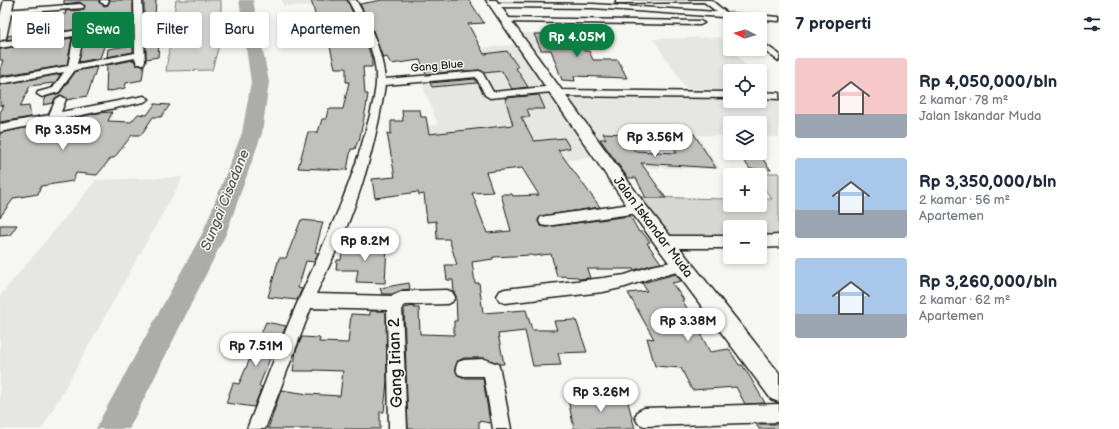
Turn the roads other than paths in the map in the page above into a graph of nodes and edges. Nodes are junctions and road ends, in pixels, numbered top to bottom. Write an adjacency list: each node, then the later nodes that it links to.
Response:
1 (9, 0): 8 (street)
2 (138, 0): 21 (street)
3 (352, 0): 23 (street)
4 (661, 0): 5 (street); 9 (street); 10 (street)
5 (619, 1)
6 (493, 2): 9 (street); 14 (street, Jalan Iskandar Muda)
7 (80, 6): 8 (street)
8 (5, 12): 17 (street)
9 (676, 13): 11 (street); 15 (street)
10 (723, 14)
11 (723, 17)
12 (767, 19): 13 (street)
13 (779, 19)
14 (506, 20): 15 (street); 24 (street, Jalan Iskandar Muda)
15 (684, 23): 16 (street)
16 (700, 23)
17 (0, 38)
18 (0, 45): 21 (street)
19 (767, 49): 20 (street)
20 (779, 58)
21 (72, 67): 22 (street); 25 (street)
22 (0, 81)
23 (381, 82): 24 (street, Gang Blue); 42 (street)
24 (555, 91): 26 (street); 33 (street, Jalan Iskandar Muda)
25 (42, 94)
26 (723, 95)
27 (767, 96): 28 (street)
28 (778, 97)
29 (61, 99): 31 (street)
30 (144, 99): 31 (street)
31 (54, 116): 32 (street)
32 (0, 128)
33 (638, 208): 34 (street); 35 (street, Jalan Iskandar Muda)
34 (546, 221)
35 (666, 242): 36 (street); 39 (street, Jalan Iskandar Muda)
36 (723, 242)
37 (767, 242): 38 (street)
38 (779, 242)
39 (682, 266): 40 (street); 45 (street, Jalan Iskandar Muda)
40 (505, 296)
41 (446, 297): 43 (street, Gang Irian 2)
42 (306, 301): 43 (street); 48 (street)
43 (394, 303): 49 (street, Gang Irian 2)
44 (464, 368): 50 (street)
45 (779, 391)
46 (779, 413): 47 (street)
47 (644, 417)
48 (256, 429)
49 (398, 429)
50 (502, 429)

